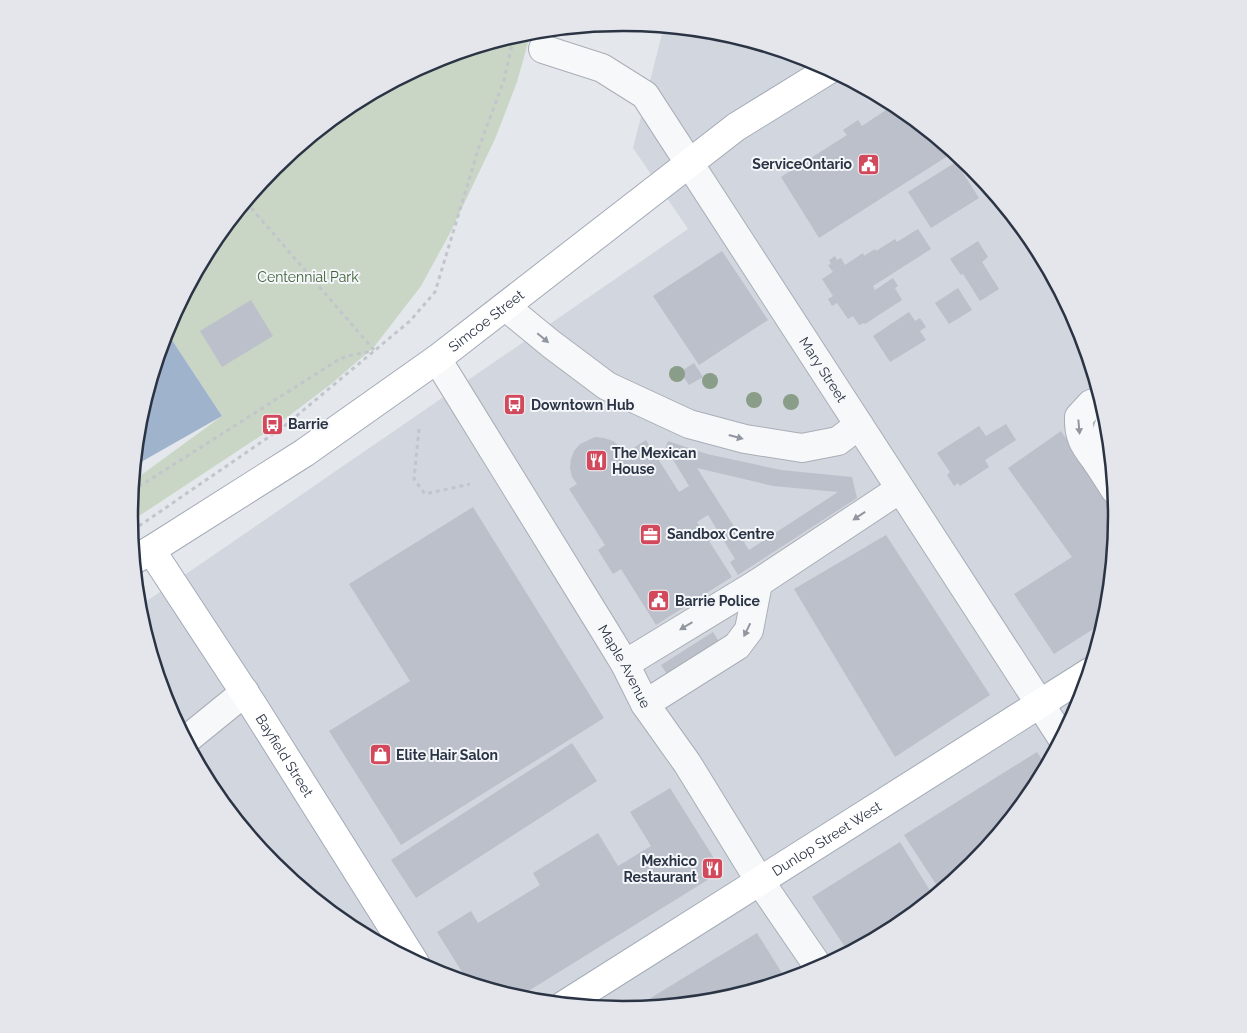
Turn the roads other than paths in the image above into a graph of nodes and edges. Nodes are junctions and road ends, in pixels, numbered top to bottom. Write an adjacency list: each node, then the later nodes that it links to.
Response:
1 (543, 49): 3 (street, Mary Street)
2 (823, 74): 3 (main road, Simcoe Street)
3 (688, 163): 4 (main road, Simcoe Street); 7 (street, Mary Street)
4 (506, 307): 5 (main road, Simcoe Street); 7 (street, one-way to 7)
5 (436, 359): 12 (main road, Simcoe Street); 14 (street, Maple Avenue)
6 (1095, 403): 9 (street, one-way to 9)
7 (858, 425): 11 (street, Mary Street)
8 (1103, 442): 9 (street)
9 (1097, 462): 10 (street)
10 (1107, 478)
11 (900, 488): 13 (street, one-way to 13); 18 (street, Mary Street)
12 (143, 555): 16 (main road, Bayfield Street)
13 (758, 583): 14 (street, one-way to 14); 17 (street, one-way to 17)
14 (625, 664): 17 (street, Maple Avenue)
15 (1081, 678): 18 (main road, Dunlop Street West)
16 (245, 692): 20 (street); 22 (main road, Bayfield Street)
17 (645, 704): 21 (street, Maple Avenue)
18 (1041, 704): 19 (street, Mary Street); 21 (main road, Dunlop Street West)
19 (1058, 732)
20 (191, 736)
21 (759, 880): 23 (street, Maple Avenue); 24 (main road, Dunlop Street West)
22 (408, 951)
23 (815, 962)
24 (573, 999)

